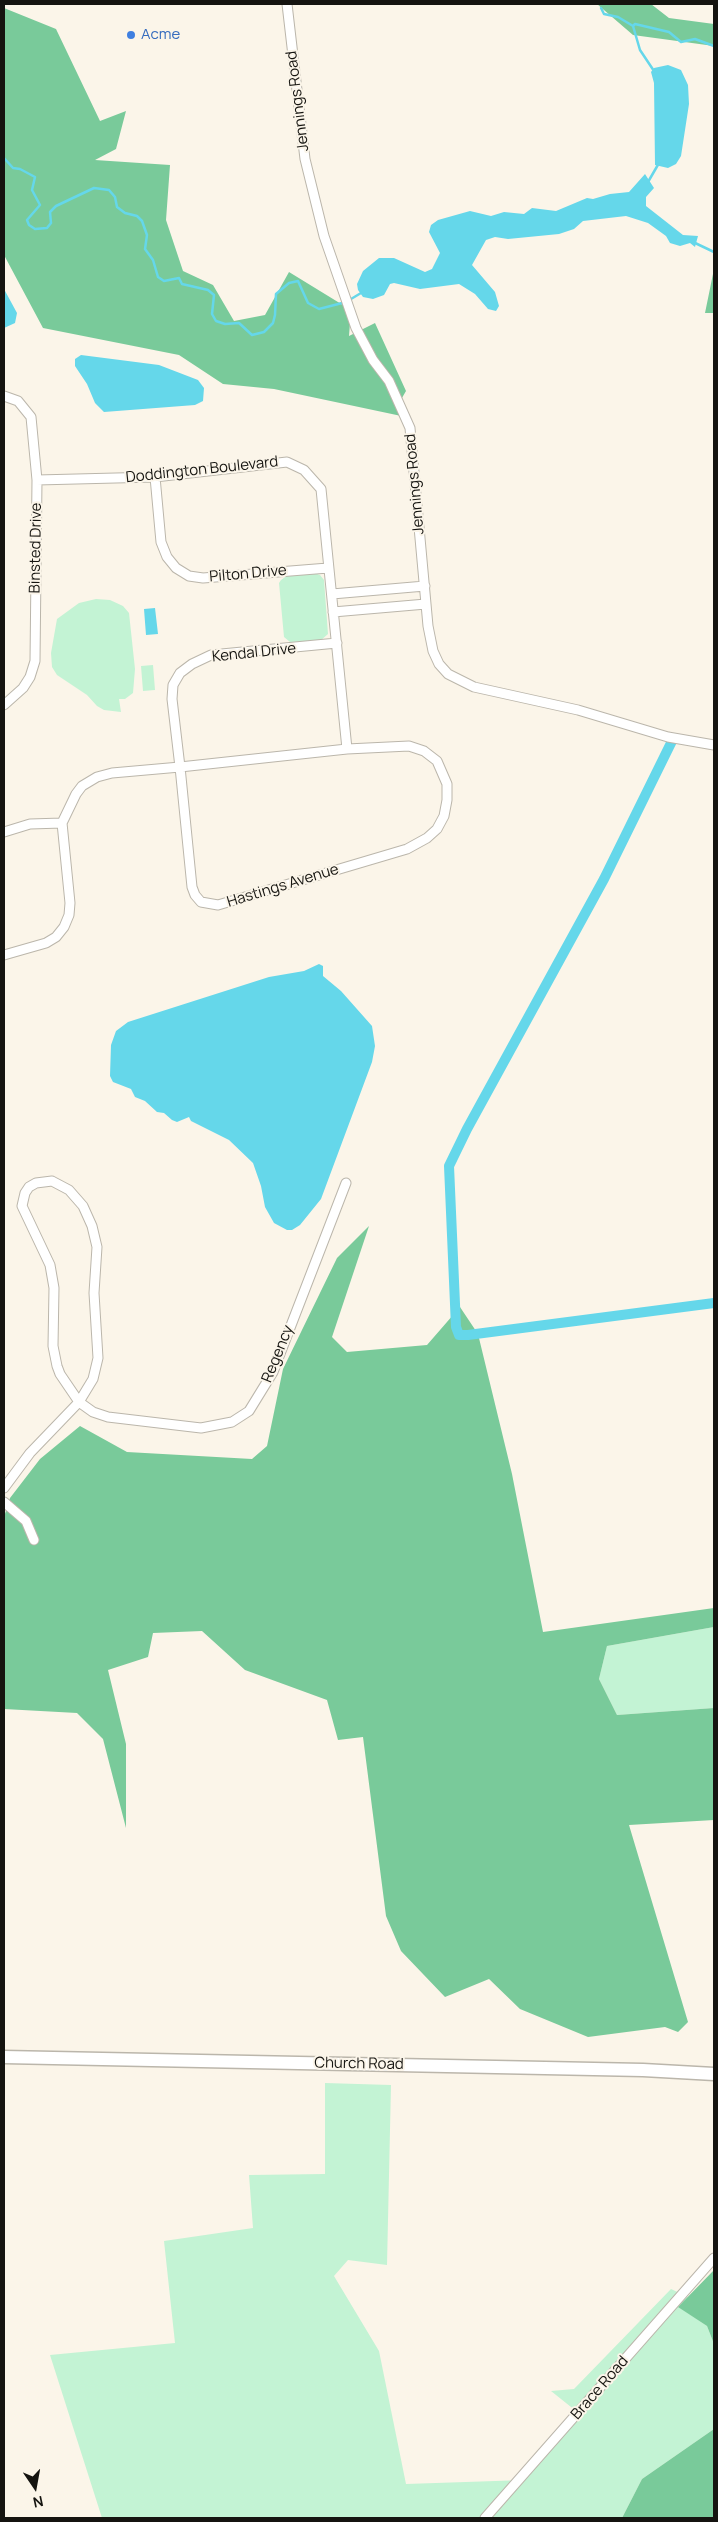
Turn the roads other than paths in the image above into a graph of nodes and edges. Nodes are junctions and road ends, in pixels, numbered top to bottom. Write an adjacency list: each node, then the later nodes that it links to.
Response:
1 (287, 4): 6 (street, Jennings Road)
2 (4, 396): 4 (street, Binsted Drive)
3 (155, 477): 4 (street, Doddington Boulevard); 5 (street, Pilton Drive); 5 (street, Doddington Boulevard)
4 (37, 480): 11 (street, Binsted Drive)
5 (328, 568): 7 (street, Doddington Boulevard)
6 (424, 586): 7 (street); 8 (street, Jennings Road)
7 (332, 594): 9 (street, Doddington Boulevard)
8 (426, 604): 9 (street); 12 (street, Jennings Road)
9 (334, 612): 10 (street, Doddington Boulevard)
10 (337, 643): 13 (street, Doddington Boulevard); 14 (street, Kendal Drive)
11 (4, 705)
12 (714, 745)
13 (347, 749): 14 (street, Hastings Avenue); 14 (street, Hastings Avenue)
14 (180, 767): 15 (street)
15 (62, 823): 16 (street); 17 (street)
16 (4, 832)
17 (4, 956)
18 (346, 1183): 19 (street, Regency)
19 (79, 1402): 19 (street); 20 (street)
20 (4, 1488)
21 (4, 1502): 22 (street)
22 (34, 1540)
23 (4, 2057): 24 (main road, Church Road)
24 (714, 2074)
25 (714, 2258): 26 (street, Brace Road)
26 (485, 2518)

